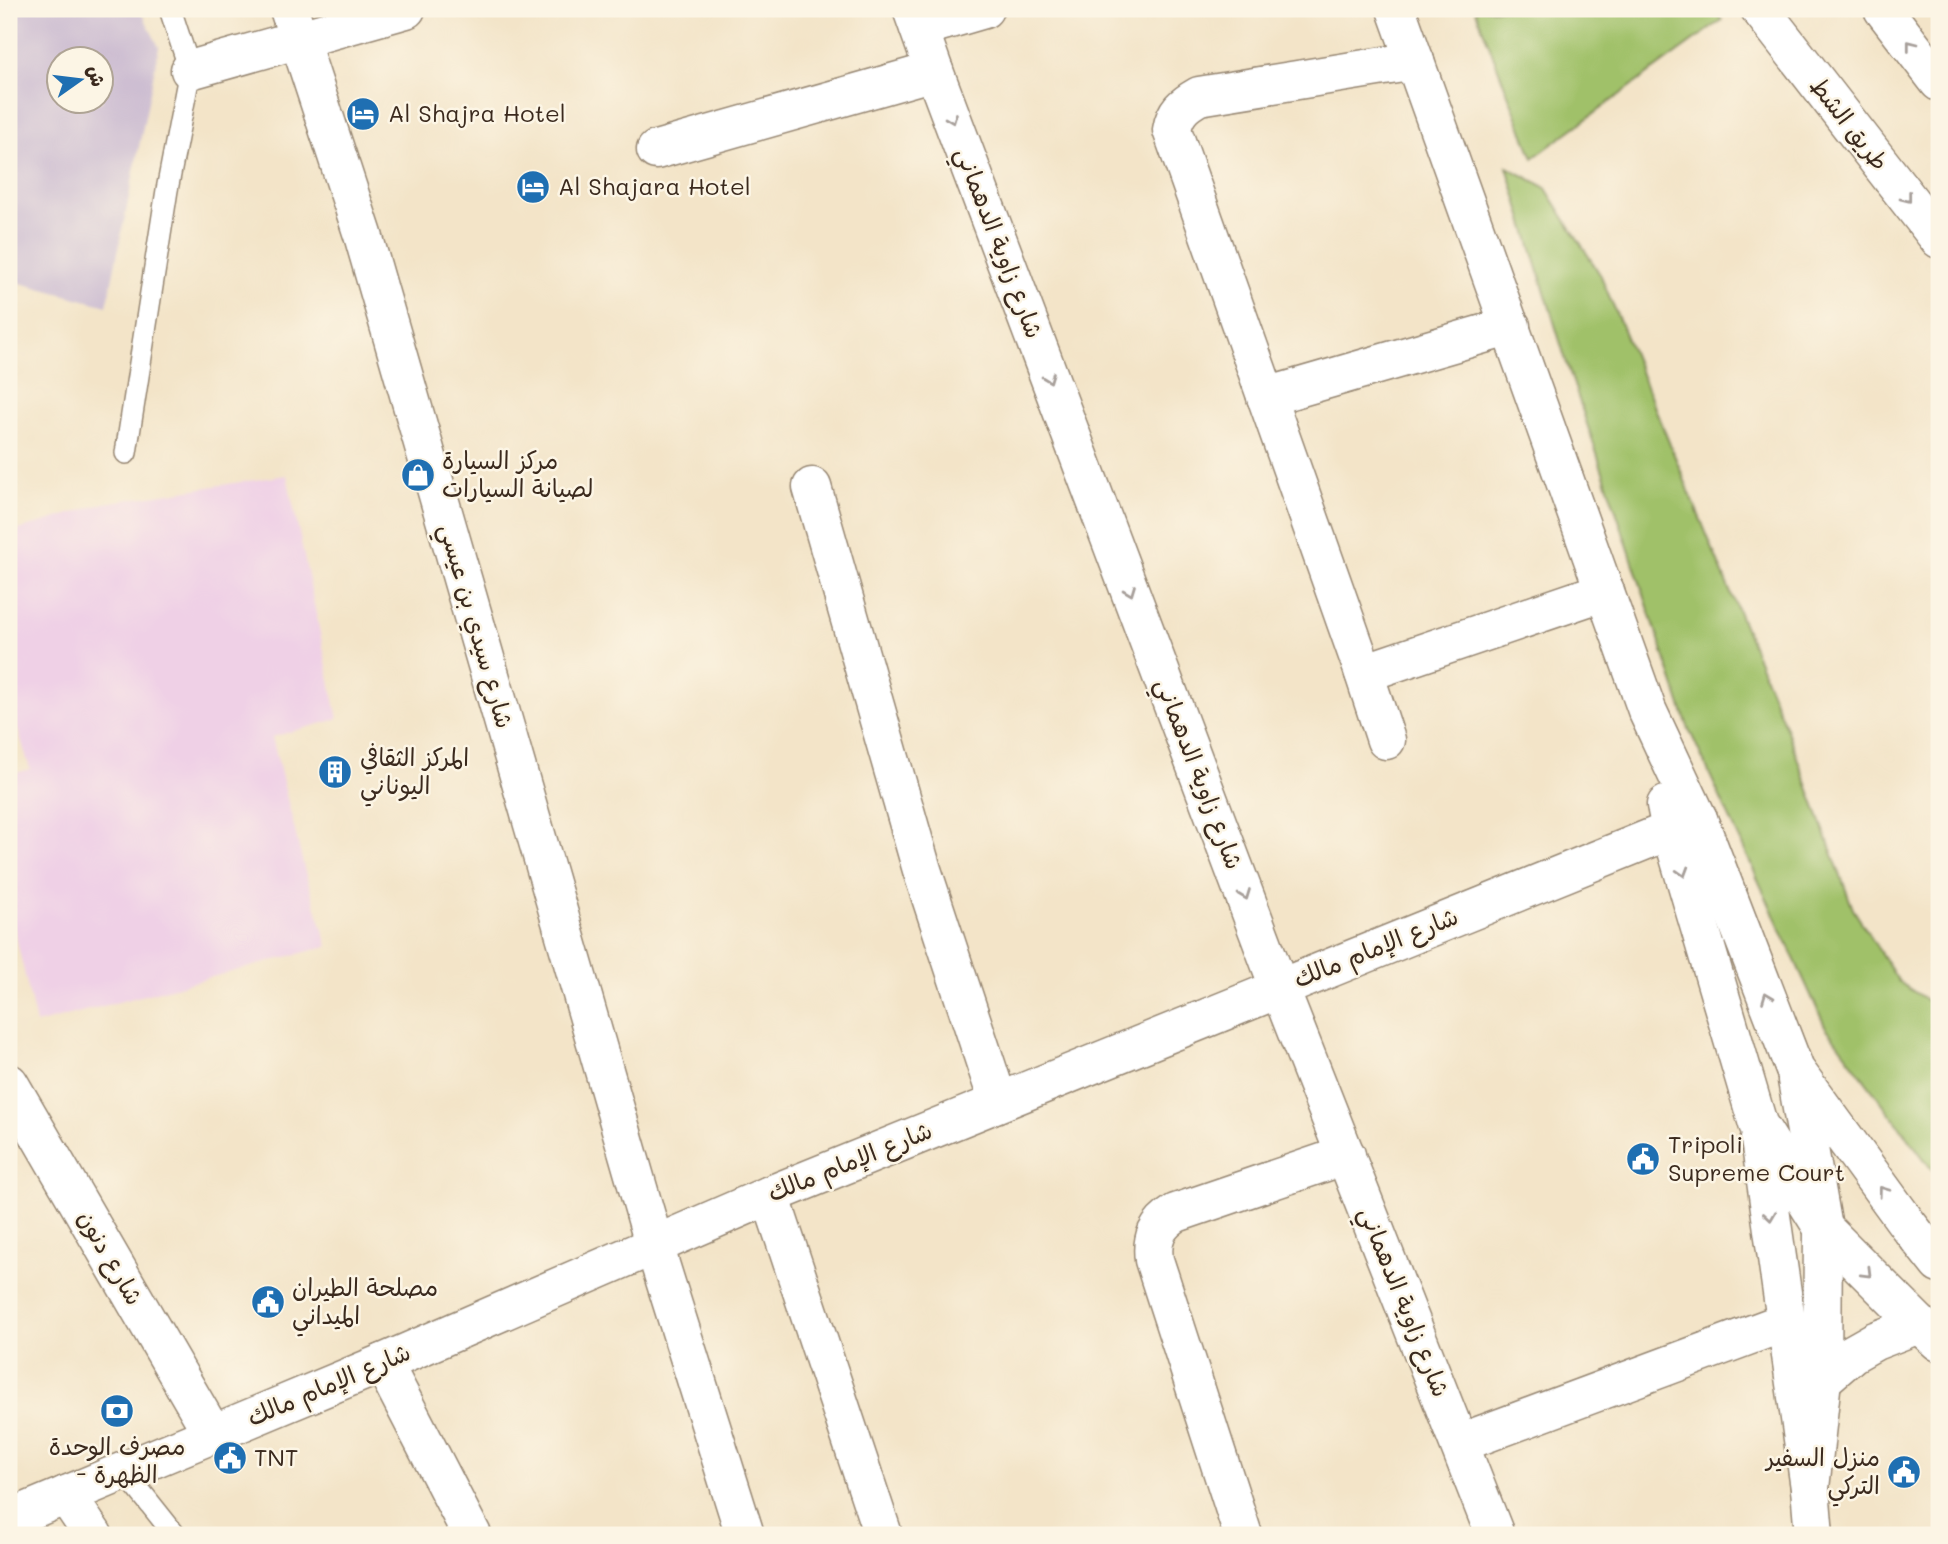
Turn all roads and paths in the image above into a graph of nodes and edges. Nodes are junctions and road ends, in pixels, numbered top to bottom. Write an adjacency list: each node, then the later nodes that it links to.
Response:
1 (170, 9): 10 (lane)
2 (406, 9): 8 (main road)
3 (984, 9): 7 (main road)
4 (1396, 9): 9 (main road)
5 (1759, 9): 14 (main road, طريق الشط, one-way to 14)
6 (1883, 9): 12 (main road, one-way to 6)
7 (916, 19): 11 (main road, شارع زاوية الدهماني)
8 (294, 24): 10 (main road); 31 (main road, شارع سيدي بن عيسي)
9 (1415, 61): 15 (main road); 16 (main road)
10 (190, 70): 17 (lane)
11 (934, 71): 13 (main road); 23 (main road, شارع زاوية الدهماني, one-way to 23)
12 (1939, 82)
13 (656, 150)
14 (1939, 239)
15 (1511, 326): 16 (main road); 19 (main road)
16 (1266, 397): 20 (main road)
17 (126, 453)
18 (812, 487): 26 (main road)
19 (1605, 591): 20 (main road); 22 (main road)
20 (1364, 673): 21 (main road)
21 (1385, 740)
22 (1684, 825): 23 (main road, شارع الإمام مالك); 24 (main road, one-way to 22); 27 (main road, one-way to 27)
23 (1279, 987): 26 (main road, شارع الإمام مالك); 28 (main road, شارع زاوية الدهماني)
24 (1795, 1070): 30 (main road); 32 (main road, one-way to 24)
25 (9, 1083): 37 (main road, شارع دنون)
26 (999, 1101): 29 (main road, شارع الإمام مالك)
27 (1758, 1124): 30 (main road); 33 (main road, one-way to 33)
28 (1346, 1155): 38 (main road, شارع زاوية الدهماني); 48 (main road)
29 (770, 1195): 31 (main road, شارع الإمام مالك); 47 (main road)
30 (1823, 1228): 34 (main road, one-way to 34); 36 (main road)
31 (655, 1245): 35 (main road, شارع الإمام مالك); 46 (main road, شارع سيدي بن عيسي)
32 (1939, 1264)
33 (1785, 1322): 38 (main road); 40 (main road)
34 (1929, 1333): 36 (main road)
35 (383, 1363): 37 (main road, شارع الإمام مالك); 45 (main road)
36 (1822, 1380): 40 (main road)
37 (212, 1433): 39 (main road, شارع الإمام مالك)
38 (1460, 1443): 49 (main road, شارع زاوية الدهماني)
39 (124, 1471): 41 (main road, شارع الإمام مالك); 44 (lane)
40 (1810, 1488): 50 (main road)
41 (66, 1495): 42 (main road, شارع الإمام مالك); 43 (main road)
42 (9, 1519)
43 (93, 1535)
44 (174, 1535)
45 (472, 1535)
46 (745, 1535)
47 (883, 1535)
48 (1243, 1535)
49 (1495, 1535)
50 (1814, 1535)

